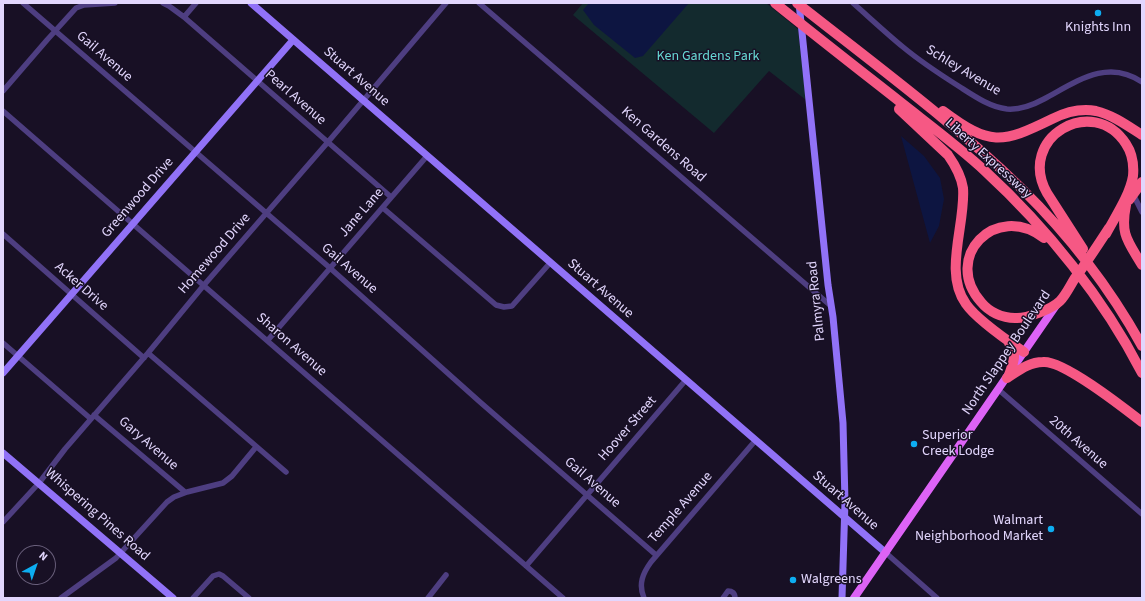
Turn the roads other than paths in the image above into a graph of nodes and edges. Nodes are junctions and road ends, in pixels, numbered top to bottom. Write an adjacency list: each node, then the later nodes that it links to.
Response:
1 (23, 3): 12 (street, Gail Avenue)
2 (115, 3): 12 (street)
3 (163, 3): 11 (street, Pearl Avenue)
4 (196, 3): 11 (street)
5 (251, 3): 13 (street, Stuart Avenue)
6 (446, 3): 18 (street, Homewood Drive)
7 (479, 3): 43 (street, Ken Gardens Road)
8 (775, 3): 20 (highway)
9 (798, 3): 17 (highway); 43 (street, Palmyra Road)
10 (853, 3): 15 (street, Schley Avenue)
11 (184, 17): 14 (street, Pearl Avenue)
12 (55, 30): 16 (street); 23 (street, Gail Avenue)
13 (293, 40): 14 (street, Greenwood Drive); 18 (street, Stuart Avenue)
14 (257, 81): 22 (street, Pearl Avenue); 23 (street, Greenwood Drive)
15 (1142, 82)
16 (3, 91)
17 (916, 94): 21 (highway); 35 (highway, Liberty Expressway)
18 (363, 101): 22 (street, Homewood Drive); 24 (street, Stuart Avenue)
19 (3, 111): 32 (street, Sharon Avenue)
20 (908, 112): 36 (highway, Liberty Expressway); 44 (highway)
21 (1142, 135)
22 (328, 142): 27 (street, Pearl Avenue); 31 (street, Homewood Drive)
23 (195, 152): 31 (street, Gail Avenue); 32 (street, Greenwood Drive)
24 (427, 156): 27 (street, Jane Lane); 37 (street, Stuart Avenue)
25 (1142, 182): 26 (highway, North Slappey Boulevard)
26 (1133, 194): 28 (highway, North Slappey Boulevard); 30 (street)
27 (392, 197): 29 (street, Jane Lane)
28 (1126, 206): 34 (highway, North Slappey Boulevard); 38 (highway)
29 (383, 208): 37 (street); 39 (street, Jane Lane)
30 (1142, 212)
31 (266, 213): 39 (street, Gail Avenue); 40 (street, Homewood Drive)
32 (133, 223): 40 (street, Sharon Avenue); 41 (street, Greenwood Drive)
33 (3, 234): 41 (street, Acker Drive)
34 (1106, 234): 35 (highway); 42 (highway, North Slappey Boulevard)
35 (1074, 241): 47 (highway)
36 (1062, 253): 42 (highway); 53 (highway, Liberty Expressway)
37 (550, 263): 55 (street, Stuart Avenue)
38 (1142, 265)
39 (330, 268): 45 (street, Jane Lane); 65 (street, Gail Avenue)
40 (204, 285): 45 (street, Sharon Avenue); 49 (street, Homewood Drive)
41 (72, 294): 50 (street, Greenwood Drive); 51 (street, Acker Drive)
42 (1059, 302): 48 (main road, North Slappey Boulevard)
43 (830, 306): 67 (street, Palmyra Road)
44 (1002, 336): 48 (highway); 54 (highway)
45 (268, 340): 72 (street, Sharon Avenue)
46 (3, 343): 50 (street, Gary Avenue)
47 (1142, 346)
48 (1024, 352): 54 (main road, North Slappey Boulevard)
49 (148, 353): 51 (street, Homewood Drive); 60 (street)
50 (18, 356): 52 (street, Greenwood Drive); 57 (street, Gary Avenue)
51 (144, 358): 57 (street, Homewood Drive)
52 (3, 373)
53 (1142, 373)
54 (1008, 377): 56 (main road, North Slappey Boulevard); 58 (highway)
55 (685, 380): 59 (street, Stuart Avenue); 65 (street, Hoover Street)
56 (999, 390): 66 (street, 20th Avenue); 70 (main road, North Slappey Boulevard)
57 (93, 417): 63 (street, Homewood Drive); 64 (street, Gary Avenue)
58 (1142, 422)
59 (755, 441): 67 (street, Stuart Avenue); 71 (street, Temple Avenue)
60 (256, 447): 62 (street); 64 (street)
61 (3, 453): 63 (street, Whispering Pines Road)
62 (286, 472)
63 (39, 483): 68 (street, Homewood Drive); 69 (street, Whispering Pines Road)
64 (185, 492): 69 (street)
65 (587, 495): 71 (street, Gail Avenue); 72 (street, Hoover Street)
66 (1142, 514)
67 (845, 517): 70 (street, Stuart Avenue); 84 (street, Palmyra Road)
68 (3, 522)
69 (121, 553): 75 (street); 76 (street, Whispering Pines Road)
70 (886, 553): 74 (street, Stuart Avenue); 85 (main road, North Slappey Boulevard)
71 (656, 556): 81 (street, Temple Avenue)
72 (526, 566): 80 (street, Sharon Avenue)
73 (446, 575): 79 (street)
74 (934, 597)
75 (61, 598)
76 (173, 598)
77 (194, 598): 78 (street)
78 (249, 598)
79 (428, 598)
80 (563, 598)
81 (644, 598)
82 (722, 598): 83 (street)
83 (735, 598)
84 (842, 598)
85 (854, 598)

